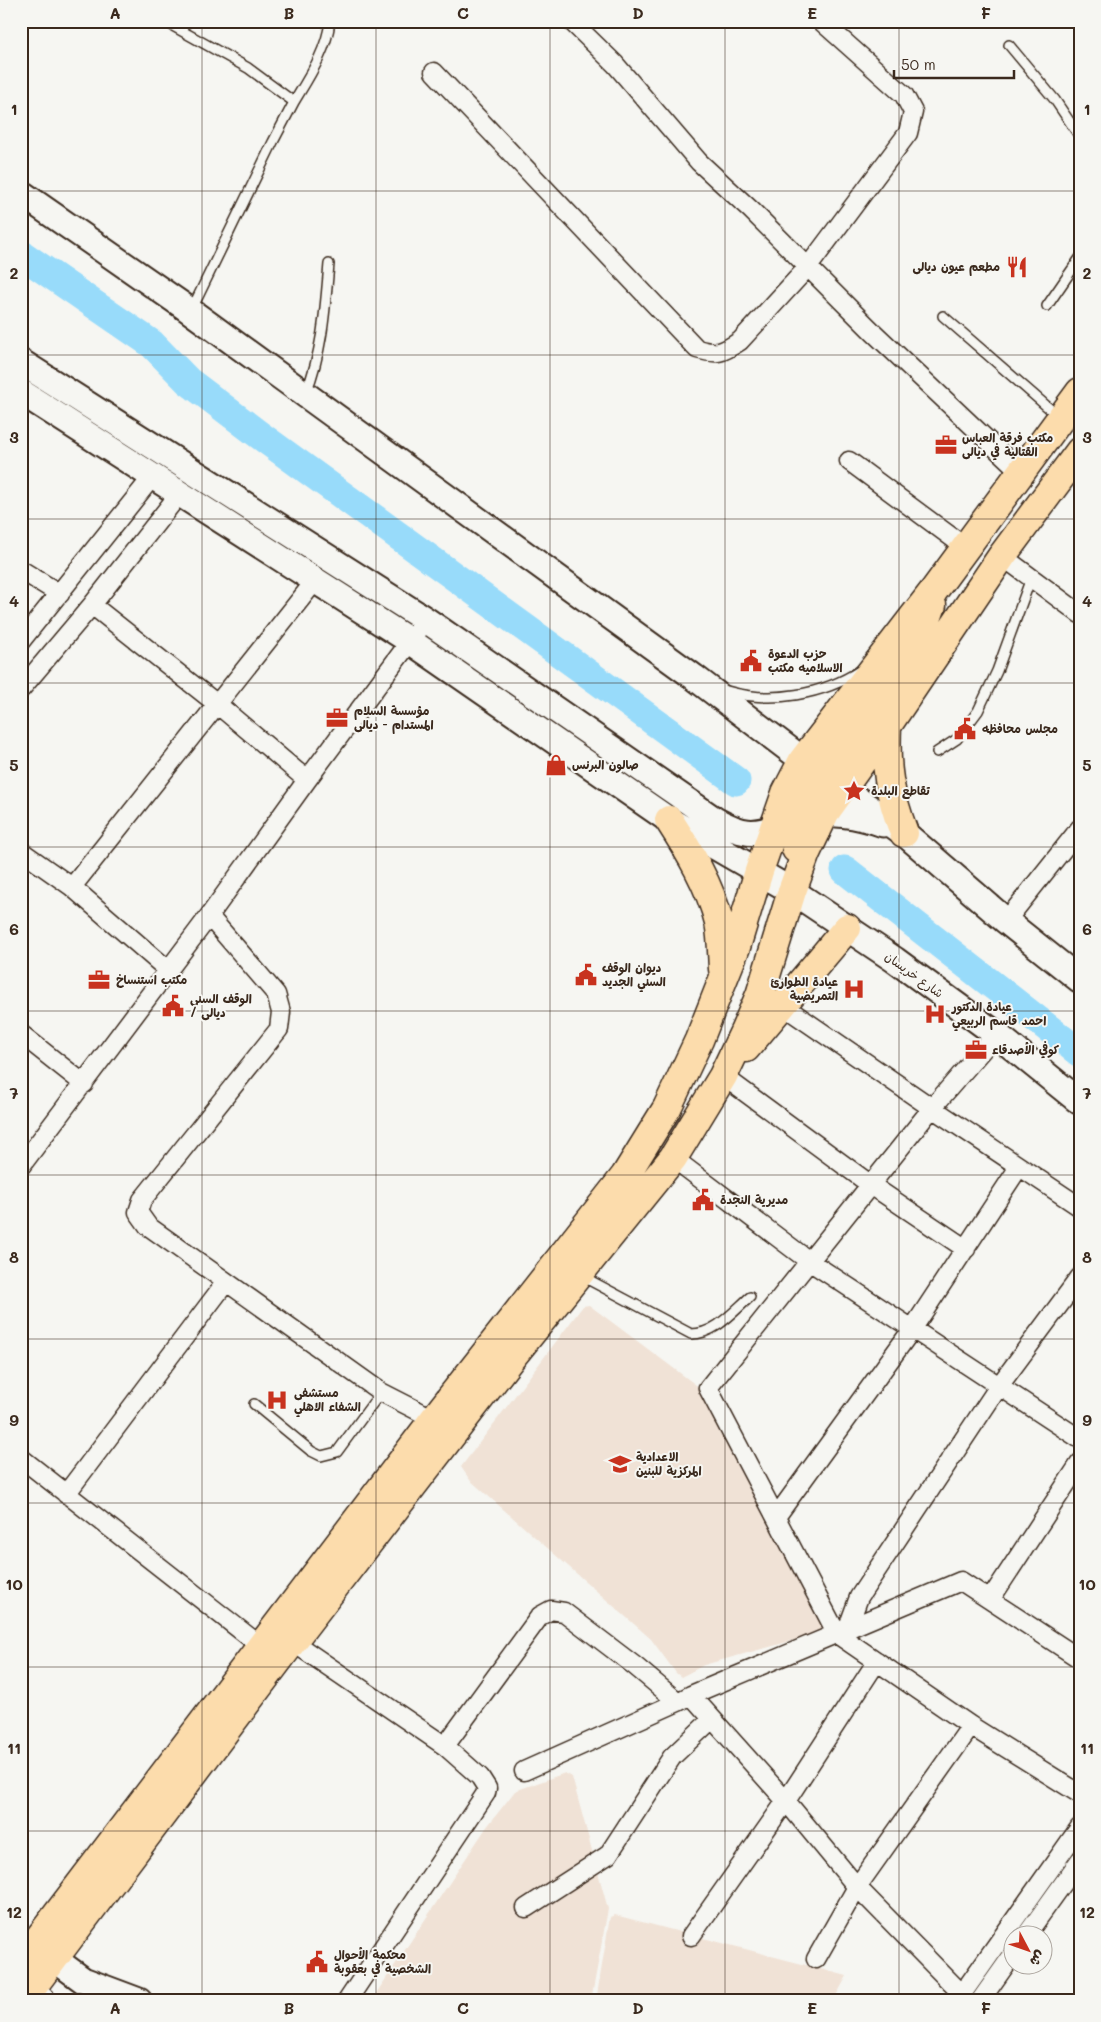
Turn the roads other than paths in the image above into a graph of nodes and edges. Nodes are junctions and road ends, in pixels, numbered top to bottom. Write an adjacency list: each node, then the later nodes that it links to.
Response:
1 (330, 21): 7 (lane)
2 (570, 21): 12 (street)
3 (821, 21): 12 (street)
4 (173, 26): 7 (lane)
5 (1009, 46): 8 (lane)
6 (434, 72): 12 (street)
7 (294, 102): 14 (lane)
8 (1080, 137)
9 (21, 193): 14 (street)
10 (1080, 258): 13 (lane)
11 (329, 264): 19 (lane)
12 (808, 267): 23 (street)
13 (1046, 306)
14 (191, 312): 19 (street)
15 (943, 316): 20 (lane)
16 (21, 362): 35 (street)
17 (21, 392): 24 (street, شارع خريسان)
18 (1080, 392): 20 (main road)
19 (305, 395): 39 (street)
20 (1060, 418): 23 (main road)
21 (1080, 451): 27 (main road)
22 (849, 461): 26 (street)
23 (1020, 471): 26 (main road)
24 (153, 476): 25 (street, شارع خريسان); 32 (street)
25 (180, 493): 30 (street, شارع خريسان); 33 (street)
26 (966, 547): 31 (main road)
27 (1002, 556): 29 (street); 42 (main road)
28 (21, 570): 32 (street)
29 (1031, 578): 34 (street); 43 (lane)
30 (315, 581): 36 (street, شارع خريسان); 41 (street)
31 (935, 589): 38 (main road); 44 (main road)
32 (60, 594): 37 (street)
33 (92, 604): 40 (street); 41 (street)
34 (1080, 614)
35 (426, 620): 36 (street); 48 (street)
36 (410, 641): 45 (street); 47 (street, شارع خريسان)
37 (21, 642)
38 (882, 656): 39 (lane); 44 (main road)
39 (694, 677): 44 (street)
40 (21, 689)
41 (217, 704): 45 (street); 53 (street)
42 (887, 726): 44 (main road); 50 (main road)
43 (937, 752)
44 (823, 774): 46 (main road); 48 (main road); 50 (street)
45 (307, 780): 55 (street)
46 (814, 815): 48 (street); 50 (street); 54 (main road)
47 (669, 820): 52 (street, شارع خريسان); 59 (main road)
48 (774, 828): 52 (main road)
49 (1080, 828): 56 (street)
50 (904, 833): 56 (street)
51 (21, 851): 53 (street)
52 (759, 871): 54 (street, شارع خريسان); 59 (main road)
53 (72, 887): 58 (street)
54 (792, 891): 57 (street, شارع خريسان); 64 (main road)
55 (209, 916): 58 (street); 77 (street)
56 (1006, 921): 60 (street)
57 (847, 928): 61 (main road); 63 (street, شارع خريسان)
58 (168, 970): 65 (street)
59 (724, 978): 83 (main road)
60 (1080, 980)
61 (782, 1005): 64 (main road); 67 (street)
62 (21, 1034): 65 (street)
63 (996, 1034): 66 (street, شارع خريسان); 67 (street)
64 (723, 1076): 68 (main road); 71 (street)
65 (84, 1084): 69 (street)
66 (1080, 1102)
67 (932, 1108): 70 (street); 71 (street)
68 (673, 1158): 74 (street); 75 (main road)
69 (21, 1166)
70 (1020, 1167): 72 (street); 73 (street)
71 (871, 1186): 73 (street); 74 (street)
72 (1080, 1206)
73 (966, 1249): 79 (street)
74 (809, 1262): 79 (street); 88 (street)
75 (580, 1272): 78 (lane); 91 (main road)
76 (1080, 1277): 80 (street)
77 (226, 1282): 81 (street); 87 (street)
78 (750, 1297)
79 (913, 1328): 80 (street); 88 (street)
80 (999, 1386): 84 (street); 90 (street)
81 (380, 1392): 82 (lane); 83 (street)
82 (254, 1404)
83 (434, 1419): 91 (main road)
84 (1080, 1439)
85 (21, 1458): 87 (street)
86 (1080, 1463): 89 (street)
87 (66, 1494): 91 (street)
88 (776, 1517): 90 (street)
89 (990, 1600): 90 (street); 92 (street)
90 (843, 1631): 93 (street); 94 (street)
91 (276, 1640): 97 (street); 111 (main road)
92 (1078, 1653)
93 (877, 1661): 96 (street); 100 (street)
94 (684, 1699): 95 (street); 97 (street); 98 (street)
95 (712, 1718): 100 (street); 104 (street)
96 (972, 1726): 99 (street); 103 (street)
97 (445, 1746): 115 (street)
98 (524, 1771)
99 (1080, 1794)
100 (786, 1801): 103 (street); 106 (street)
101 (1080, 1827): 107 (street)
102 (1080, 1860): 105 (street)
103 (857, 1888): 109 (street); 112 (street)
104 (526, 1908)
105 (1034, 1924)
106 (692, 1936)
107 (998, 1941): 108 (street); 112 (street)
108 (1004, 1946)
109 (816, 1959)
110 (1004, 1967): 116 (street)
111 (32, 1970): 113 (lane); 114 (street)
112 (959, 1997)
113 (55, 2001)
114 (138, 2001)
115 (347, 2001)
116 (980, 2001)

